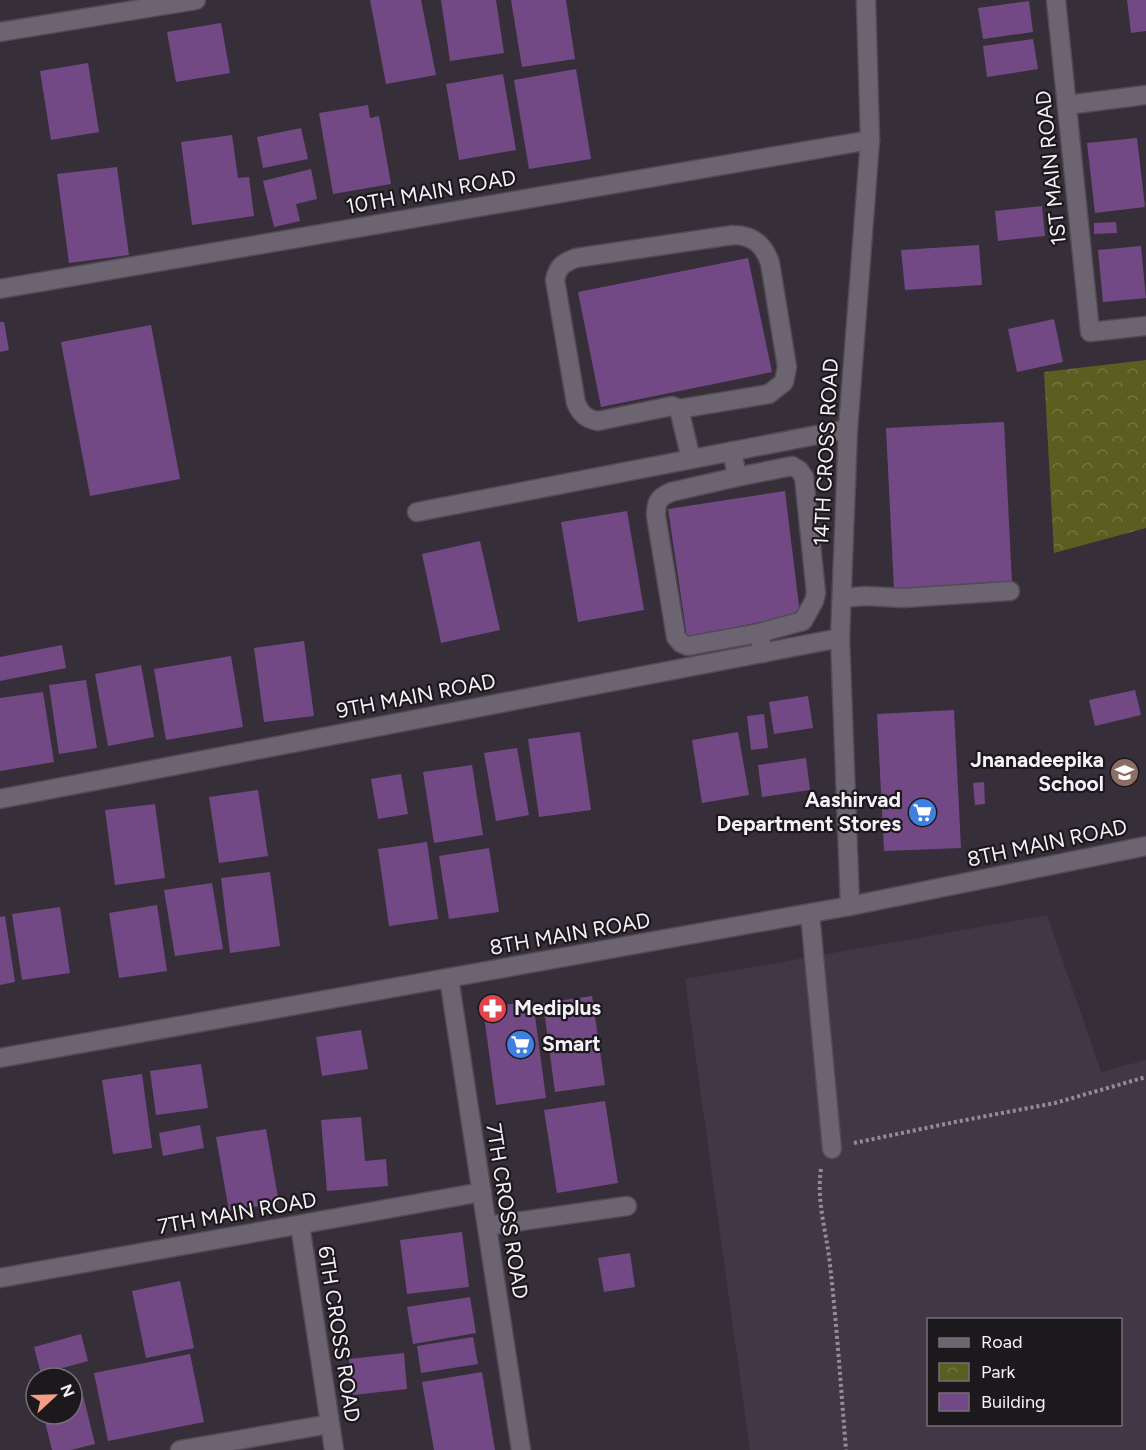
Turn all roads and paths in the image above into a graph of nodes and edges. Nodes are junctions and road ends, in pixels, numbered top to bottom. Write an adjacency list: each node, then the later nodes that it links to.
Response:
1 (196, 0): 4 (street)
2 (866, 0): 8 (street, 14TH CROSS ROAD)
3 (1056, 0): 7 (street, 1ST MAIN ROAD)
4 (168, 3): 5 (street)
5 (0, 32)
6 (1146, 95): 7 (street)
7 (1067, 105): 10 (street, 1ST MAIN ROAD)
8 (870, 140): 9 (street, 10TH MAIN ROAD); 12 (street, 14TH CROSS ROAD)
9 (0, 289)
10 (1146, 326)
11 (679, 409): 11 (street); 14 (street)
12 (848, 429): 13 (street); 18 (street, 14TH CROSS ROAD)
13 (732, 451): 14 (street); 15 (street)
14 (691, 459): 16 (street)
15 (737, 477): 19 (street); 19 (street)
16 (417, 512)
17 (1010, 591): 18 (street)
18 (842, 598): 20 (street, 14TH CROSS ROAD)
19 (759, 633): 21 (street)
20 (840, 638): 21 (street, 9TH MAIN ROAD); 24 (street, 14TH CROSS ROAD)
21 (763, 653): 22 (street, 9TH MAIN ROAD)
22 (0, 799)
23 (1146, 846): 24 (street, 8TH MAIN ROAD)
24 (850, 906): 25 (street, 8TH MAIN ROAD)
25 (810, 914): 26 (street, 8TH MAIN ROAD); 29 (street)
26 (449, 978): 27 (street, 8TH MAIN ROAD); 30 (street, 7TH CROSS ROAD)
27 (0, 1058)
28 (1146, 1077): 29 (path)
29 (832, 1149): 39 (path)
30 (482, 1192): 32 (street, 7TH MAIN ROAD); 33 (street, 7TH CROSS ROAD)
31 (627, 1206): 33 (street)
32 (300, 1225): 34 (street, 7TH MAIN ROAD); 35 (street, 6TH CROSS ROAD)
33 (487, 1226): 38 (street, 7TH CROSS ROAD)
34 (0, 1278)
35 (330, 1424): 36 (street); 37 (street, 6TH CROSS ROAD)
36 (180, 1450)
37 (334, 1450)
38 (521, 1450)
39 (846, 1450)

